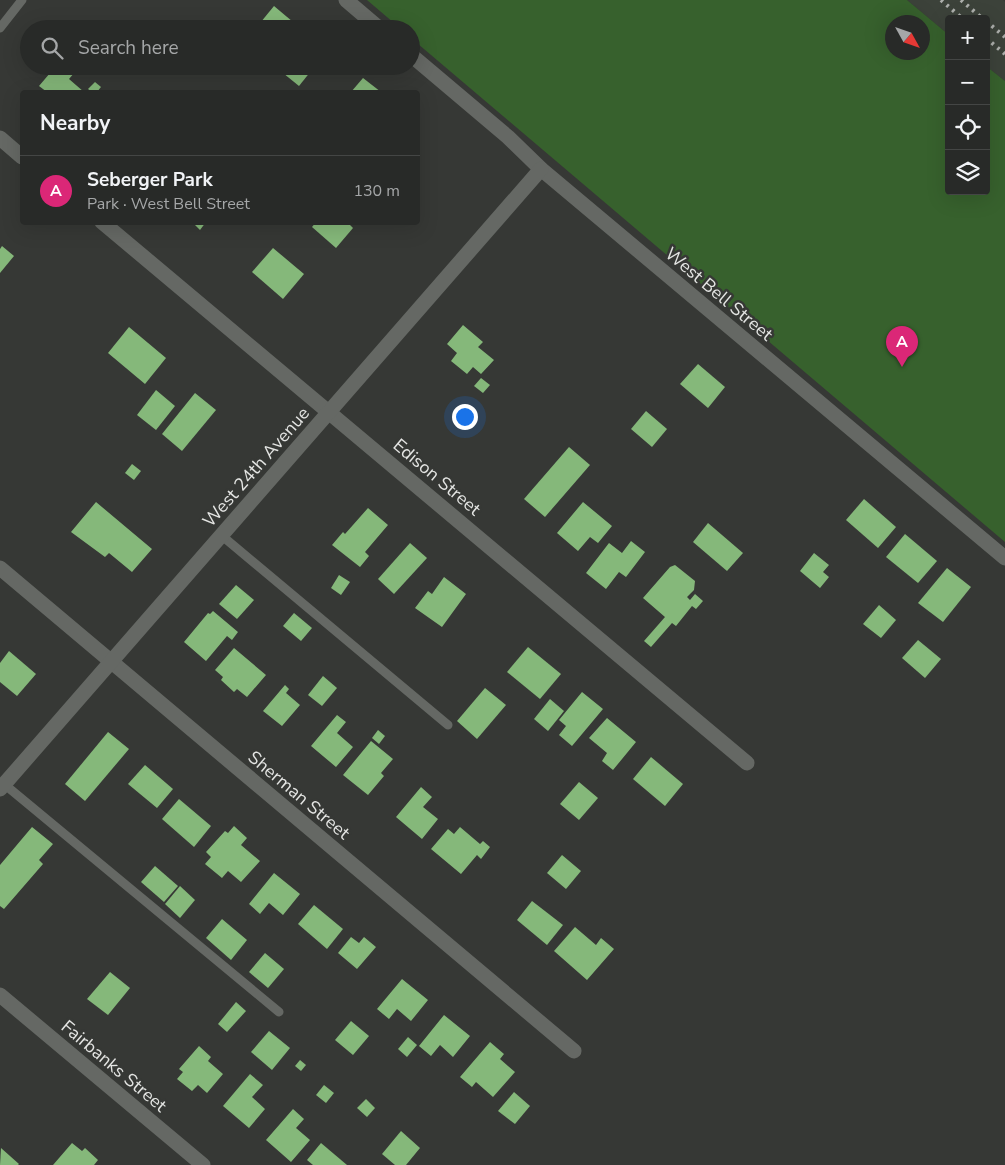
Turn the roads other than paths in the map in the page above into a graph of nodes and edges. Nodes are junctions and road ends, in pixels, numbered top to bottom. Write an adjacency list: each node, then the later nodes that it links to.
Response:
1 (22, 0): 4 (lane)
2 (346, 0): 3 (street)
3 (369, 20)
4 (0, 28)
5 (420, 63): 8 (street, West Bell Street)
6 (0, 138): 7 (street)
7 (20, 155)
8 (540, 169): 10 (street, West 24th Avenue); 12 (street, West Bell Street)
9 (106, 225): 10 (street, Edison Street)
10 (330, 412): 11 (street, West 24th Avenue); 16 (street, Edison Street)
11 (221, 535): 14 (street, West 24th Avenue); 15 (lane)
12 (1005, 558)
13 (0, 568): 14 (street, Sherman Street)
14 (110, 662): 17 (street, West 24th Avenue); 20 (street, Sherman Street)
15 (448, 725)
16 (747, 763)
17 (2, 786): 19 (lane)
18 (0, 995): 21 (street, Fairbanks Street)
19 (279, 1012)
20 (574, 1051)
21 (203, 1165)

